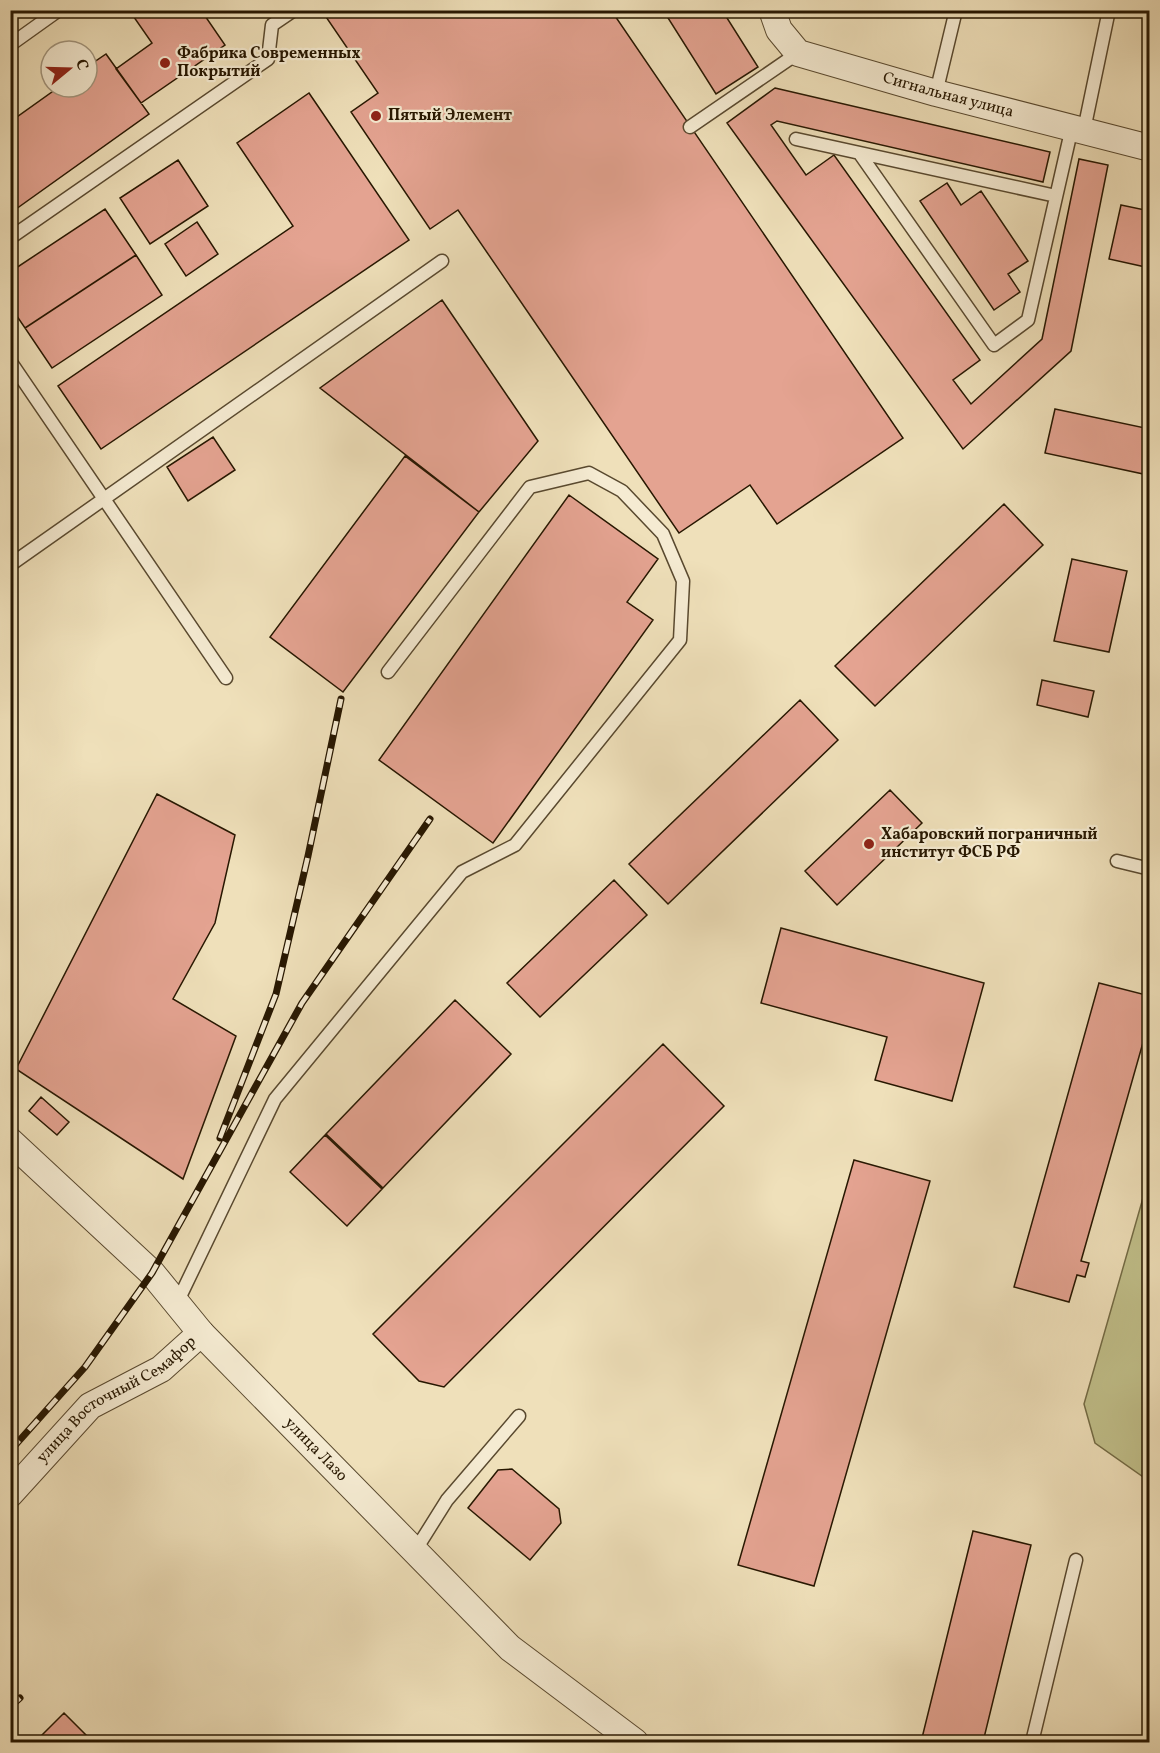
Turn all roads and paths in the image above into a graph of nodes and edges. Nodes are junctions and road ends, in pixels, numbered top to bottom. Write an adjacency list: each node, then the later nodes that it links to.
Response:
1 (59, 10): 6 (lane)
2 (294, 10): 15 (lane)
3 (772, 10): 7 (street)
4 (956, 10): 8 (lane)
5 (1109, 10): 10 (lane)
6 (10, 45)
7 (798, 53): 8 (street, Сигнальная улица); 9 (lane)
8 (936, 93): 10 (street, Сигнальная улица)
9 (690, 127)
10 (1078, 129): 12 (street, Сигнальная улица); 14 (lane)
11 (796, 139): 13 (lane)
12 (1149, 148)
13 (860, 154): 14 (lane); 14 (lane)
14 (1056, 196)
15 (10, 238)
16 (442, 261): 18 (lane)
17 (10, 361): 18 (lane)
18 (103, 499): 19 (lane); 21 (lane)
19 (10, 565)
20 (388, 672): 25 (lane)
21 (226, 678)
22 (1117, 861): 23 (lane)
23 (1149, 869)
24 (10, 1141): 25 (street, улица Лазо)
25 (177, 1303): 26 (street, улица Лазо)
26 (201, 1333): 28 (street, улица Восточный Семафор); 29 (street, улица Лазо)
27 (519, 1416): 29 (lane)
28 (10, 1494)
29 (415, 1551): 31 (street, улица Лазо)
30 (1076, 1560): 32 (lane)
31 (622, 1736)
32 (1032, 1743)

